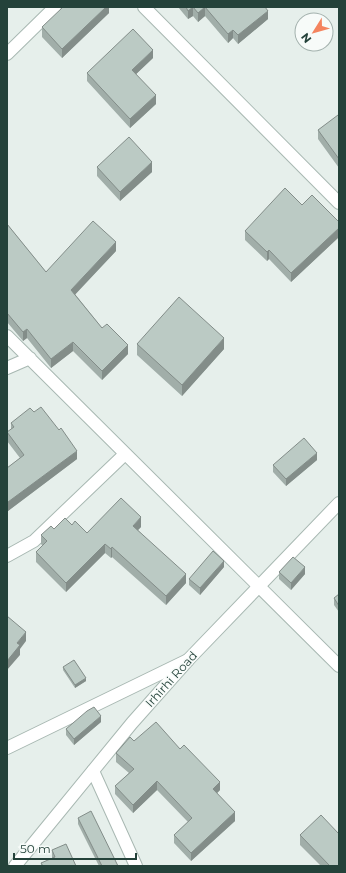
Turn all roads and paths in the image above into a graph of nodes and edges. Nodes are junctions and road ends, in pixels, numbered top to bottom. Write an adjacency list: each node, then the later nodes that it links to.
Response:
1 (55, 7): 3 (street)
2 (144, 7): 4 (street)
3 (7, 54)
4 (339, 203)
5 (7, 336): 6 (street)
6 (30, 358): 7 (street); 8 (street)
7 (7, 368)
8 (125, 454): 10 (street); 11 (street)
9 (339, 503): 11 (street, Irhirhi Road)
10 (7, 556)
11 (260, 587): 12 (street, Irhirhi Road); 13 (street)
12 (188, 660): 14 (street); 15 (street, Irhirhi Road)
13 (339, 666)
14 (7, 748)
15 (93, 771): 16 (street, Irhirhi Road); 17 (street)
16 (16, 866)
17 (136, 866)

